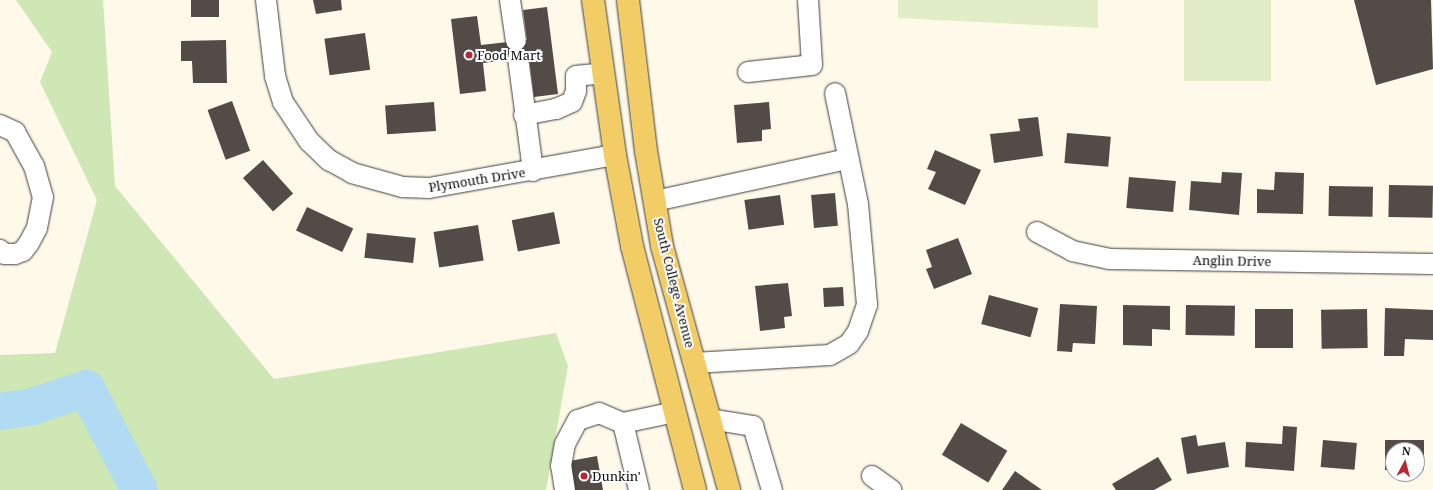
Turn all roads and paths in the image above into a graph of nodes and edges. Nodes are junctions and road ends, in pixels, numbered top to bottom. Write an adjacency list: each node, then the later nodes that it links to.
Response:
1 (266, 0): 13 (street, Plymouth Drive)
2 (510, 0): 9 (street)
3 (593, 0): 7 (main road)
4 (628, 0): 14 (main road, South College Avenue)
5 (808, 0): 6 (street)
6 (748, 72)
7 (604, 73): 9 (street); 11 (main road)
8 (835, 93): 12 (street)
9 (524, 115): 13 (street)
10 (0, 125): 16 (street)
11 (615, 155): 13 (street, Plymouth Drive); 19 (main road)
12 (848, 159): 14 (street); 18 (street)
13 (533, 171)
14 (655, 201): 18 (main road, South College Avenue)
15 (1037, 232): 17 (street, Anglin Drive)
16 (0, 250)
17 (1433, 264)
18 (694, 363): 20 (main road, South College Avenue)
19 (675, 412): 21 (street); 25 (main road)
20 (710, 419): 26 (main road, South College Avenue); 27 (street)
21 (623, 423): 23 (street); 24 (street)
22 (872, 476): 28 (street)
23 (565, 490)
24 (639, 490)
25 (695, 490)
26 (729, 490)
27 (772, 490)
28 (891, 490)

